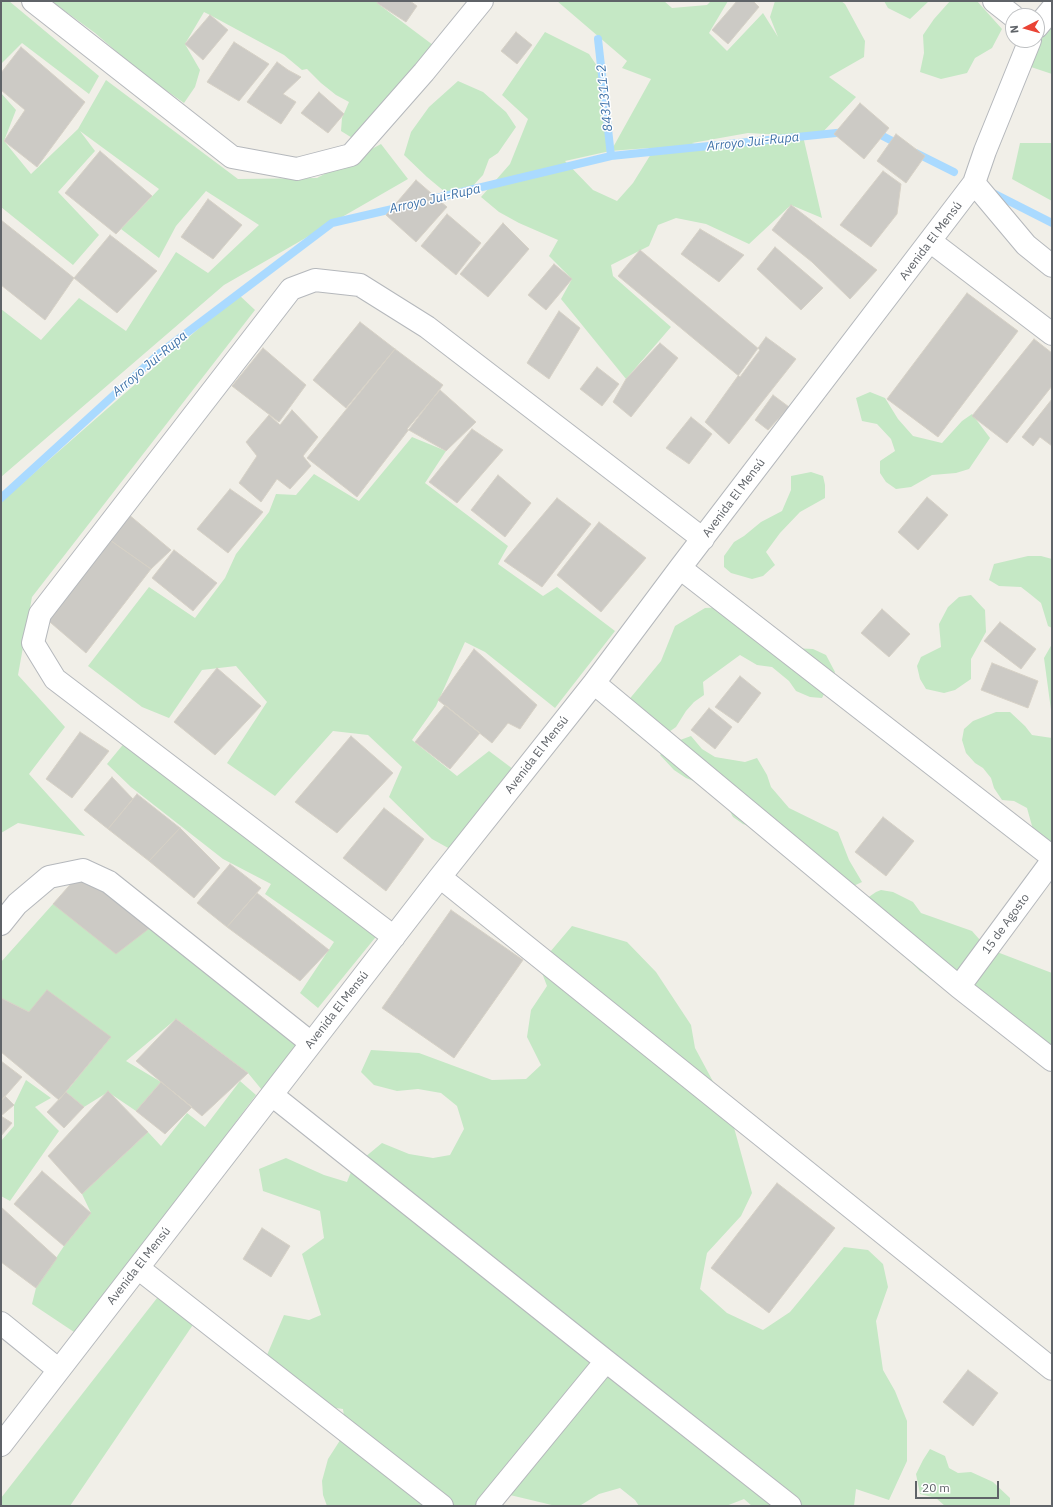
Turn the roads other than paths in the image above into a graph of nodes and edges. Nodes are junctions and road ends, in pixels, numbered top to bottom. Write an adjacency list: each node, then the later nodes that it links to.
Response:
1 (33, 1): 2 (street)
2 (482, 1)
3 (994, 1): 5 (street)
4 (1052, 9): 6 (street)
5 (1005, 10)
6 (1045, 17)
7 (1027, 48): 8 (street, Avenida El Mensú)
8 (974, 184): 9 (street, Avenida El Mensú); 10 (street)
9 (930, 241): 11 (street); 12 (street, Avenida El Mensú)
10 (1052, 266)
11 (1052, 334)
12 (703, 539): 13 (street, Avenida El Mensú); 19 (street)
13 (680, 568): 14 (street, Avenida El Mensú); 15 (street)
14 (594, 683): 17 (street, Avenida El Mensú); 20 (street)
15 (1052, 858)
16 (1052, 861): 20 (street, 15 de Agosto)
17 (440, 877): 19 (street, Avenida El Mensú); 27 (street)
18 (1, 924): 21 (street)
19 (394, 937): 21 (street, Avenida El Mensú)
20 (959, 987): 22 (street)
21 (312, 1043): 23 (street, Avenida El Mensú)
22 (1052, 1060)
23 (272, 1095): 24 (street, Avenida El Mensú); 26 (street)
24 (138, 1268): 28 (street, Avenida El Mensú); 30 (street)
25 (1, 1323): 28 (street)
26 (606, 1361): 31 (street); 32 (street)
27 (1052, 1369)
28 (59, 1370): 29 (street, Avenida El Mensú)
29 (1, 1445)
30 (442, 1506)
31 (487, 1506)
32 (790, 1506)

